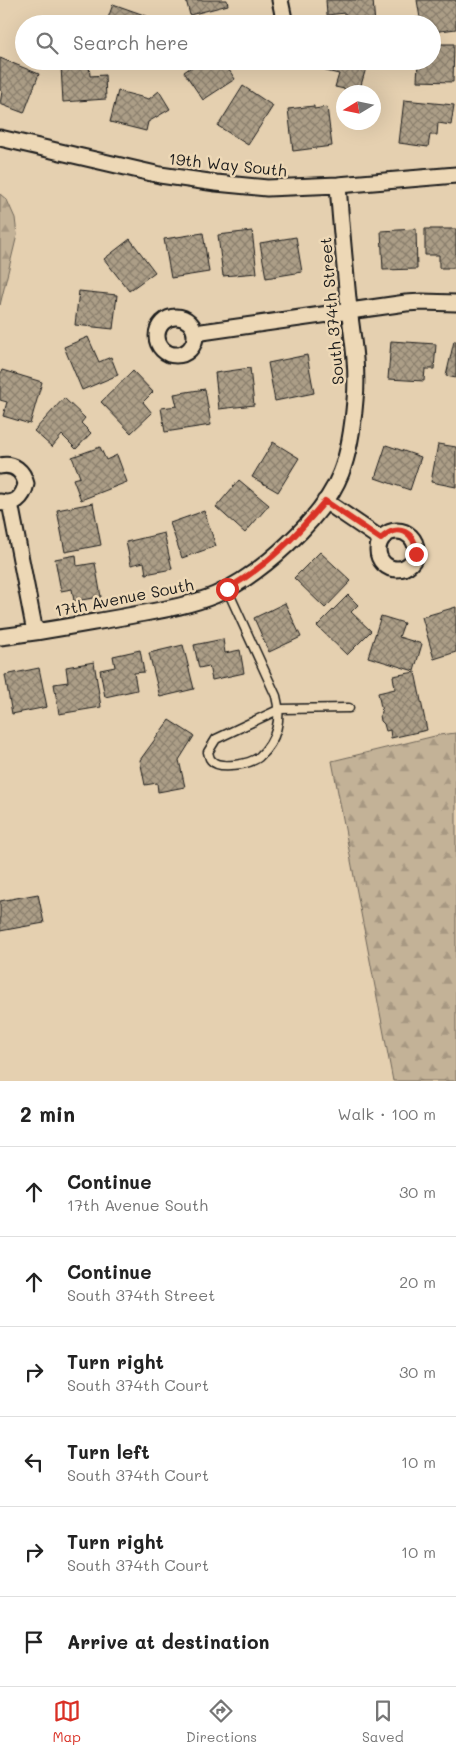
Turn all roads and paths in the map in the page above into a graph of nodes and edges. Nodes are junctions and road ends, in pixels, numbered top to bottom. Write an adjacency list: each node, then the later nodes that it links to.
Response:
1 (280, 0): 2 (street)
2 (283, 15)
3 (0, 138): 5 (street, 19th Way South)
4 (456, 175): 5 (street, 19th Way South)
5 (338, 185): 7 (street, South 374th Street)
6 (456, 303): 7 (street)
7 (350, 311): 8 (street); 10 (street, South 374th Street)
8 (195, 333)
9 (0, 466): 11 (street)
10 (325, 501): 12 (street, South 374th Street); 13 (street)
11 (5, 503): 15 (street)
12 (294, 537): 14 (street, 17th Avenue South)
13 (381, 539)
14 (227, 589): 15 (street, 17th Avenue South); 18 (lane)
15 (35, 632): 16 (street, 17th Avenue South)
16 (0, 637)
17 (349, 708): 18 (lane)
18 (280, 709): 18 (lane)

